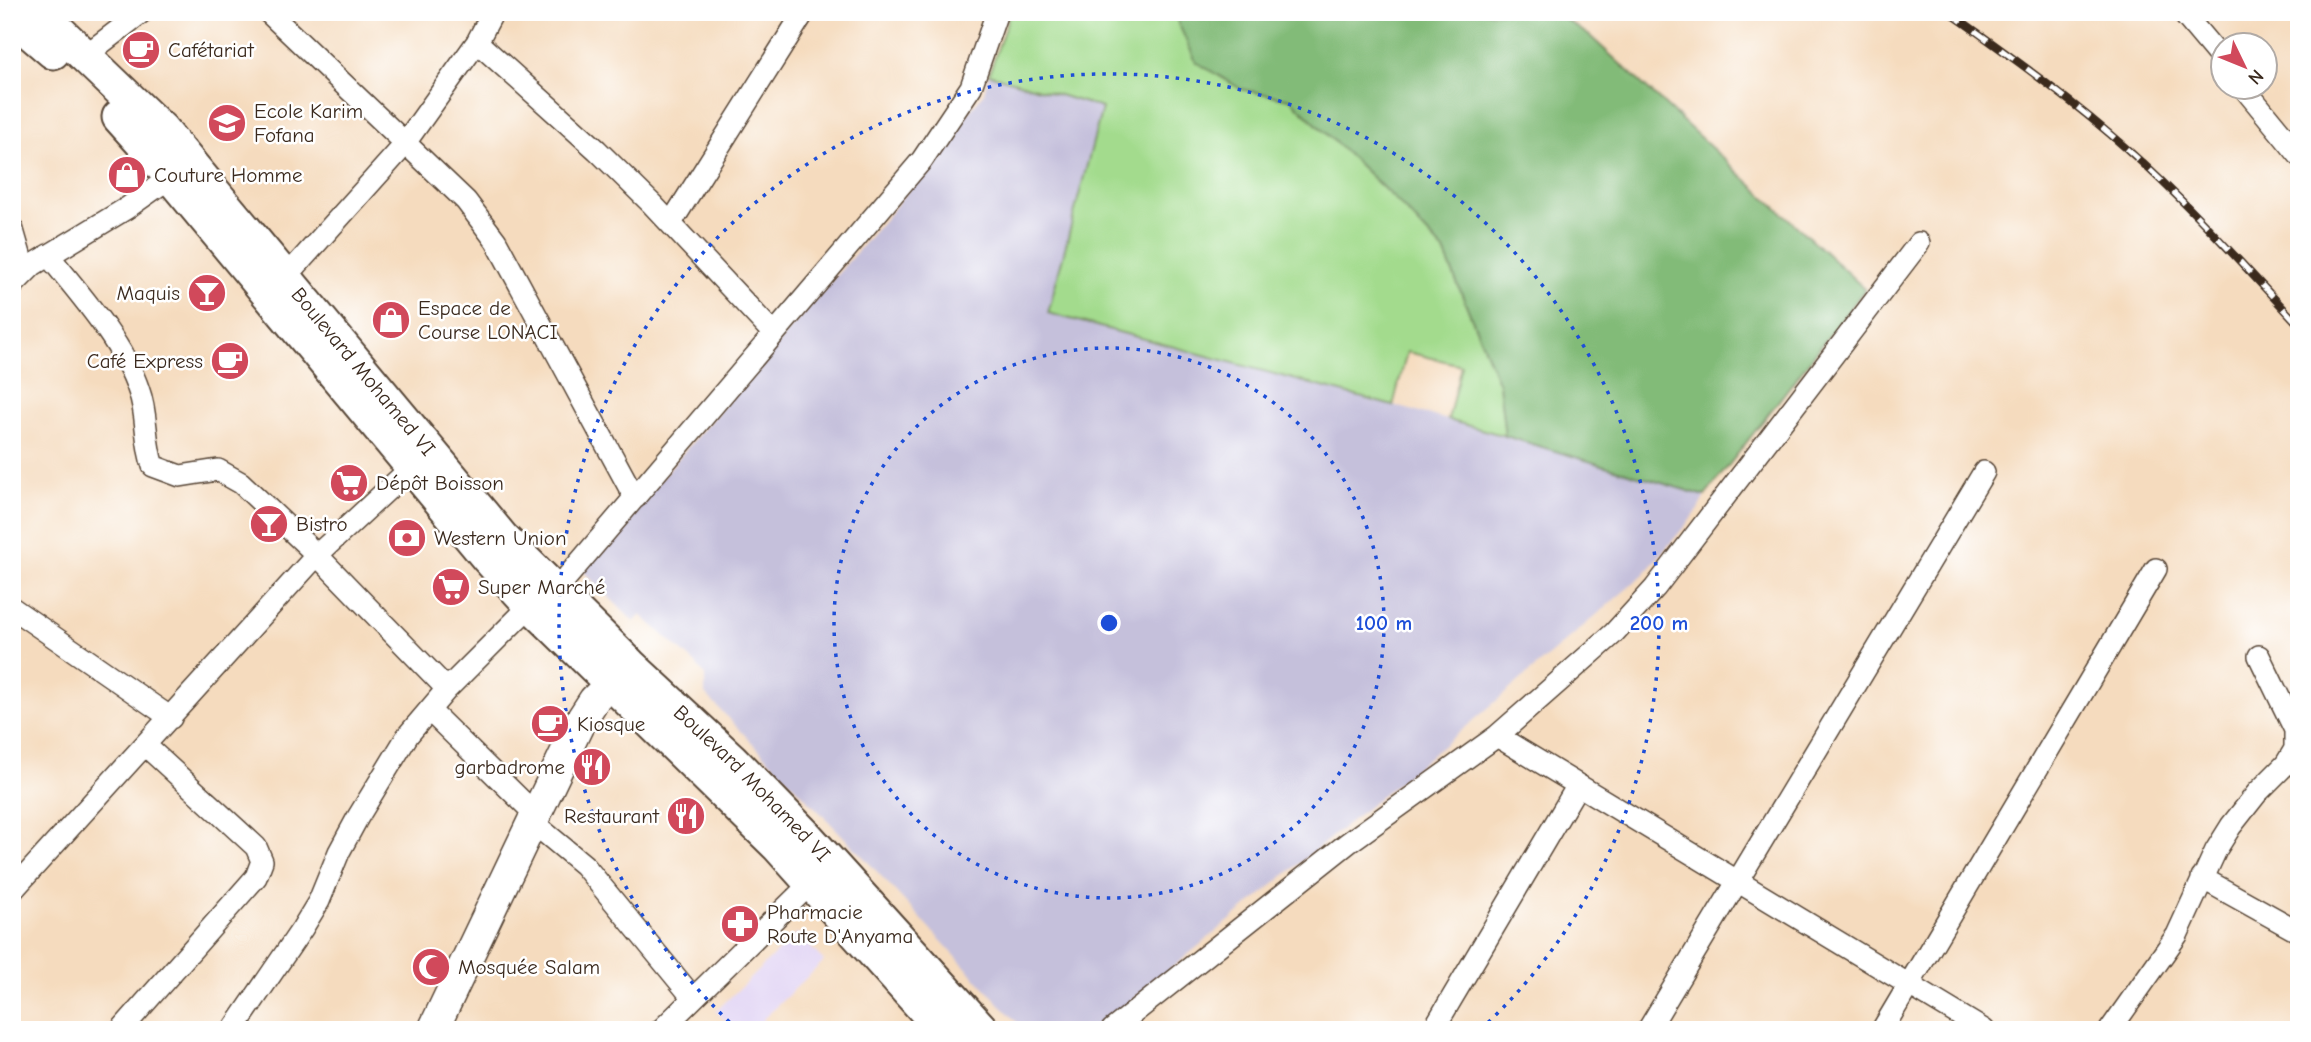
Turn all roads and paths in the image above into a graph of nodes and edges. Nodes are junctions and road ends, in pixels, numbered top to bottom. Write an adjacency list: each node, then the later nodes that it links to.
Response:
1 (39, 12): 11 (main road, Boulevard Mohamed VI)
2 (142, 12): 11 (street)
3 (268, 12): 13 (street)
4 (493, 12): 9 (street)
5 (804, 12): 16 (street)
6 (997, 12): 22 (street)
7 (2182, 12): 10 (street)
8 (12, 17): 15 (main road, Boulevard Mohamed VI)
9 (478, 42): 13 (street); 16 (street)
10 (2210, 45)
11 (86, 55): 20 (main road, Boulevard Mohamed VI)
12 (2255, 102): 14 (street)
13 (405, 142): 20 (street); 25 (street)
14 (2299, 155)
15 (171, 177): 19 (street); 23 (main road, Boulevard Mohamed VI)
16 (671, 223): 22 (street)
17 (12, 227): 21 (street)
18 (1919, 243): 35 (street)
19 (48, 255): 21 (street); 26 (street)
20 (286, 276): 28 (main road, Boulevard Mohamed VI)
21 (19, 279)
22 (774, 334): 25 (street)
23 (411, 468): 26 (street); 28 (main road, Boulevard Mohamed VI)
24 (1984, 472): 40 (street)
25 (635, 498): 28 (street)
26 (317, 555): 32 (street); 34 (street)
27 (2156, 569): 44 (street)
28 (543, 598): 31 (main road, Boulevard Mohamed VI); 32 (street)
29 (12, 608): 34 (street)
30 (2259, 656): 39 (street)
31 (620, 674): 38 (street); 41 (main road, Boulevard Mohamed VI); 51 (main road, Boulevard Mohamed VI)
32 (447, 690): 33 (street)
33 (429, 710): 38 (street); 47 (street)
34 (171, 718): 36 (street)
35 (1497, 736): 37 (street); 52 (street)
36 (146, 746): 42 (street); 46 (street)
37 (1578, 785): 40 (street); 53 (street)
38 (533, 817): 45 (street); 48 (street)
39 (2202, 878): 43 (street); 57 (street)
40 (1738, 881): 44 (street); 54 (street)
41 (812, 882): 45 (street); 50 (main road, Boulevard Mohamed VI)
42 (12, 891)
43 (2299, 932)
44 (1908, 984): 55 (street); 56 (street)
45 (693, 998): 49 (street)
46 (121, 1030)
47 (233, 1030)
48 (433, 1030)
49 (661, 1030)
50 (943, 1030)
51 (982, 1030)
52 (1112, 1030)
53 (1433, 1030)
54 (1648, 1030)
55 (1882, 1030)
56 (1984, 1030)
57 (2110, 1030)

